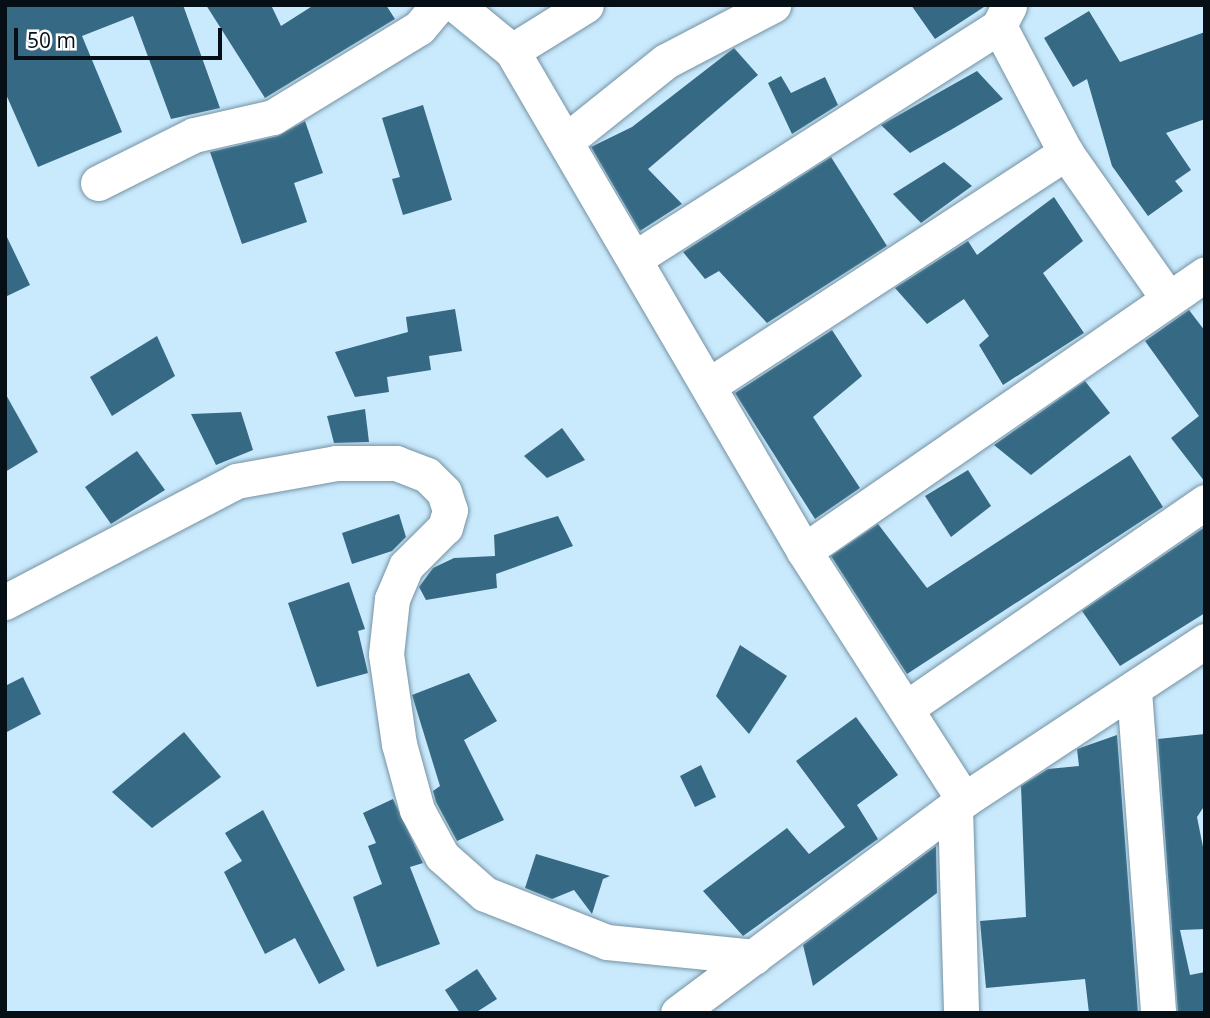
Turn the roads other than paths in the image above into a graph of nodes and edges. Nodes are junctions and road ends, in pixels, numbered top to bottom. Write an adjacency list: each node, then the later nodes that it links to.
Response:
1 (438, 5): 9 (street)
2 (456, 5): 6 (street)
3 (586, 5): 6 (street)
4 (773, 5): 7 (street)
5 (1004, 16): 8 (street); 10 (street)
6 (512, 51): 7 (street)
7 (566, 141): 10 (street)
8 (1066, 153): 12 (street); 13 (street)
9 (99, 183)
10 (637, 257): 13 (street)
11 (1205, 274): 12 (street)
12 (1168, 298): 15 (street)
13 (711, 384): 15 (street)
14 (1205, 502): 19 (street)
15 (804, 551): 19 (street)
16 (5, 602): 21 (street)
17 (1205, 641): 18 (street)
18 (1134, 691): 20 (street); 24 (street)
19 (908, 707): 20 (street)
20 (960, 804): 21 (street); 23 (street)
21 (754, 957): 22 (street)
22 (678, 1013)
23 (961, 1013)
24 (1158, 1013)

